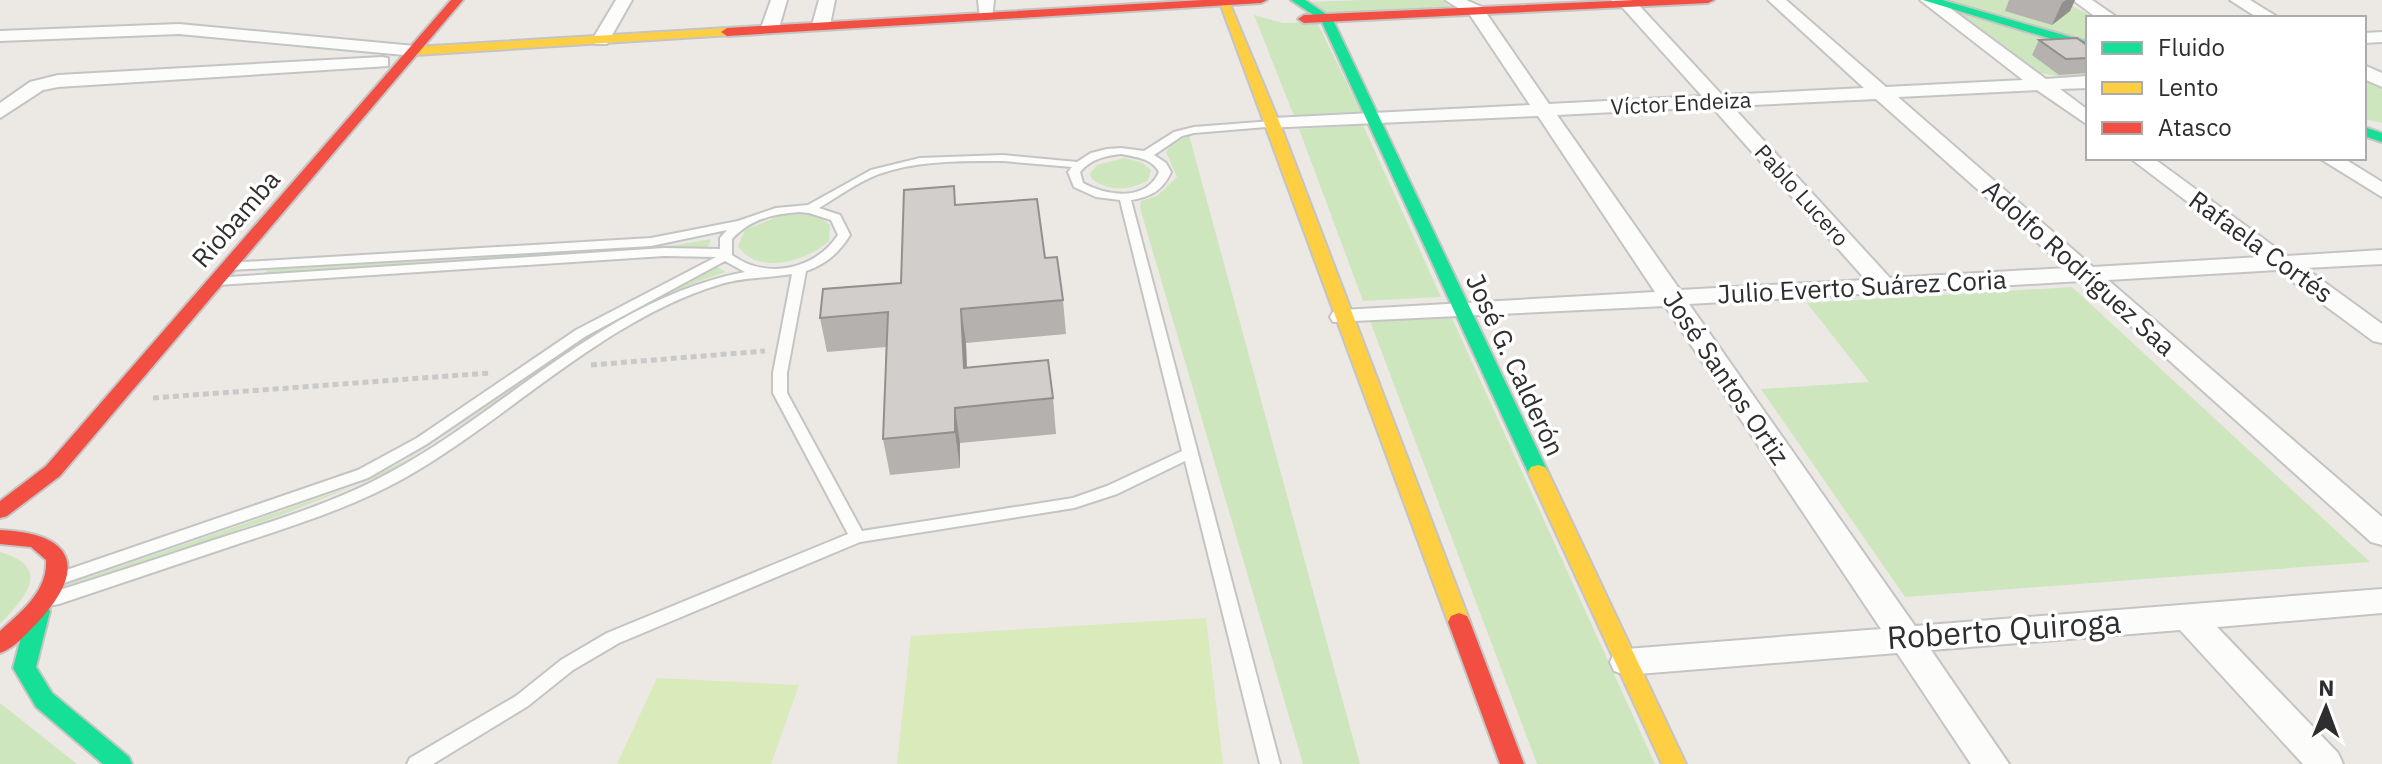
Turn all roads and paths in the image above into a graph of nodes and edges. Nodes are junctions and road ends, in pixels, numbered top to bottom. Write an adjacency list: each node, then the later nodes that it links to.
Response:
1 (457, 0): 24 (street, Riobamba)
2 (624, 0): 22 (street)
3 (779, 0): 20 (street)
4 (827, 0): 19 (street)
5 (1297, 0): 18 (street)
6 (1708, 0): 12 (street)
7 (1776, 0): 27 (street, Adolfo Rodríguez Saa)
8 (1928, 0): 23 (street); 26 (street)
9 (2081, 0): 16 (street)
10 (2238, 0): 17 (street)
11 (1223, 2): 14 (street); 15 (street); 33 (street)
12 (1624, 2): 13 (street); 28 (street, Pablo Lucero)
13 (1464, 6): 18 (street); 29 (street, José Santos Ortiz)
14 (986, 7): 19 (street)
15 (1272, 11): 18 (street)
16 (2106, 16)
17 (2266, 16)
18 (1326, 18): 32 (street, José G. Calderón)
19 (821, 25): 20 (street)
20 (770, 28): 22 (street)
21 (0, 36): 24 (street)
22 (601, 40): 24 (street)
23 (2086, 45)
24 (410, 56): 30 (street); 45 (street, Riobamba)
25 (2086, 82): 26 (street, Víctor Endeiza)
26 (2040, 84): 27 (street, Víctor Endeiza); 31 (street)
27 (1882, 92): 28 (street, Víctor Endeiza); 48 (street, Adolfo Rodríguez Saa)
28 (1716, 101): 29 (street, Víctor Endeiza); 50 (street, Pablo Lucero)
29 (1544, 110): 32 (street, Víctor Endeiza); 51 (street, José Santos Ortiz)
30 (0, 112)
31 (2086, 118)
32 (1375, 120): 33 (street, Víctor Endeiza); 52 (street, José G. Calderón)
33 (1273, 124): 34 (lane); 53 (street)
34 (1146, 155): 37 (lane); 39 (lane)
35 (2143, 160): 44 (street, Rafaela Cortés)
36 (2332, 160): 38 (street)
37 (1078, 165): 39 (lane); 40 (lane)
38 (2382, 191)
39 (1125, 197): 59 (lane)
40 (810, 209): 41 (lane); 46 (lane)
41 (740, 224): 42 (lane); 45 (lane)
42 (725, 254): 47 (lane); 49 (lane); 57 (lane)
43 (2382, 257): 44 (street, Julio Everto Suárez Coria)
44 (2283, 263): 48 (street, Julio Everto Suárez Coria); 54 (street, Rafaela Cortés)
45 (231, 266): 49 (street, Riobamba)
46 (800, 268): 47 (lane); 55 (lane)
47 (765, 272): 56 (lane)
48 (2084, 274): 50 (street, Julio Everto Suárez Coria); 64 (street, Adolfo Rodríguez Saa)
49 (218, 281): 58 (street, Riobamba)
50 (1884, 286): 51 (street, Julio Everto Suárez Coria)
51 (1671, 299): 52 (street, Julio Everto Suárez Coria); 72 (street, José Santos Ortiz)
52 (1461, 311): 53 (street, Julio Everto Suárez Coria); 74 (street, José G. Calderón)
53 (1342, 317): 78 (street)
54 (2382, 336)
55 (786, 349): 56 (path); 66 (lane)
56 (556, 368): 70 (lane)
57 (526, 371): 58 (path); 68 (lane)
58 (113, 401): 60 (street, Riobamba)
59 (1190, 453): 66 (lane); 77 (lane)
60 (53, 471): 61 (street, Riobamba); 62 (street, Riobamba)
61 (44, 499)
62 (0, 511)
63 (42, 524): 67 (street)
64 (2382, 534)
65 (0, 537): 67 (street)
66 (857, 537): 76 (lane)
67 (47, 547): 68 (street)
68 (57, 580): 70 (street)
69 (2382, 601): 71 (street, Roberto Quiroga)
70 (42, 606): 73 (street); 75 (street)
71 (2187, 616): 72 (street, Roberto Quiroga); 81 (street)
72 (1903, 637): 74 (street, Roberto Quiroga); 80 (street, José Santos Ortiz)
73 (0, 644)
74 (1626, 662): 79 (street, José G. Calderón)
75 (120, 764)
76 (417, 764)
77 (1270, 764)
78 (1512, 764)
79 (1674, 764)
80 (1991, 764)
81 (2325, 764)

